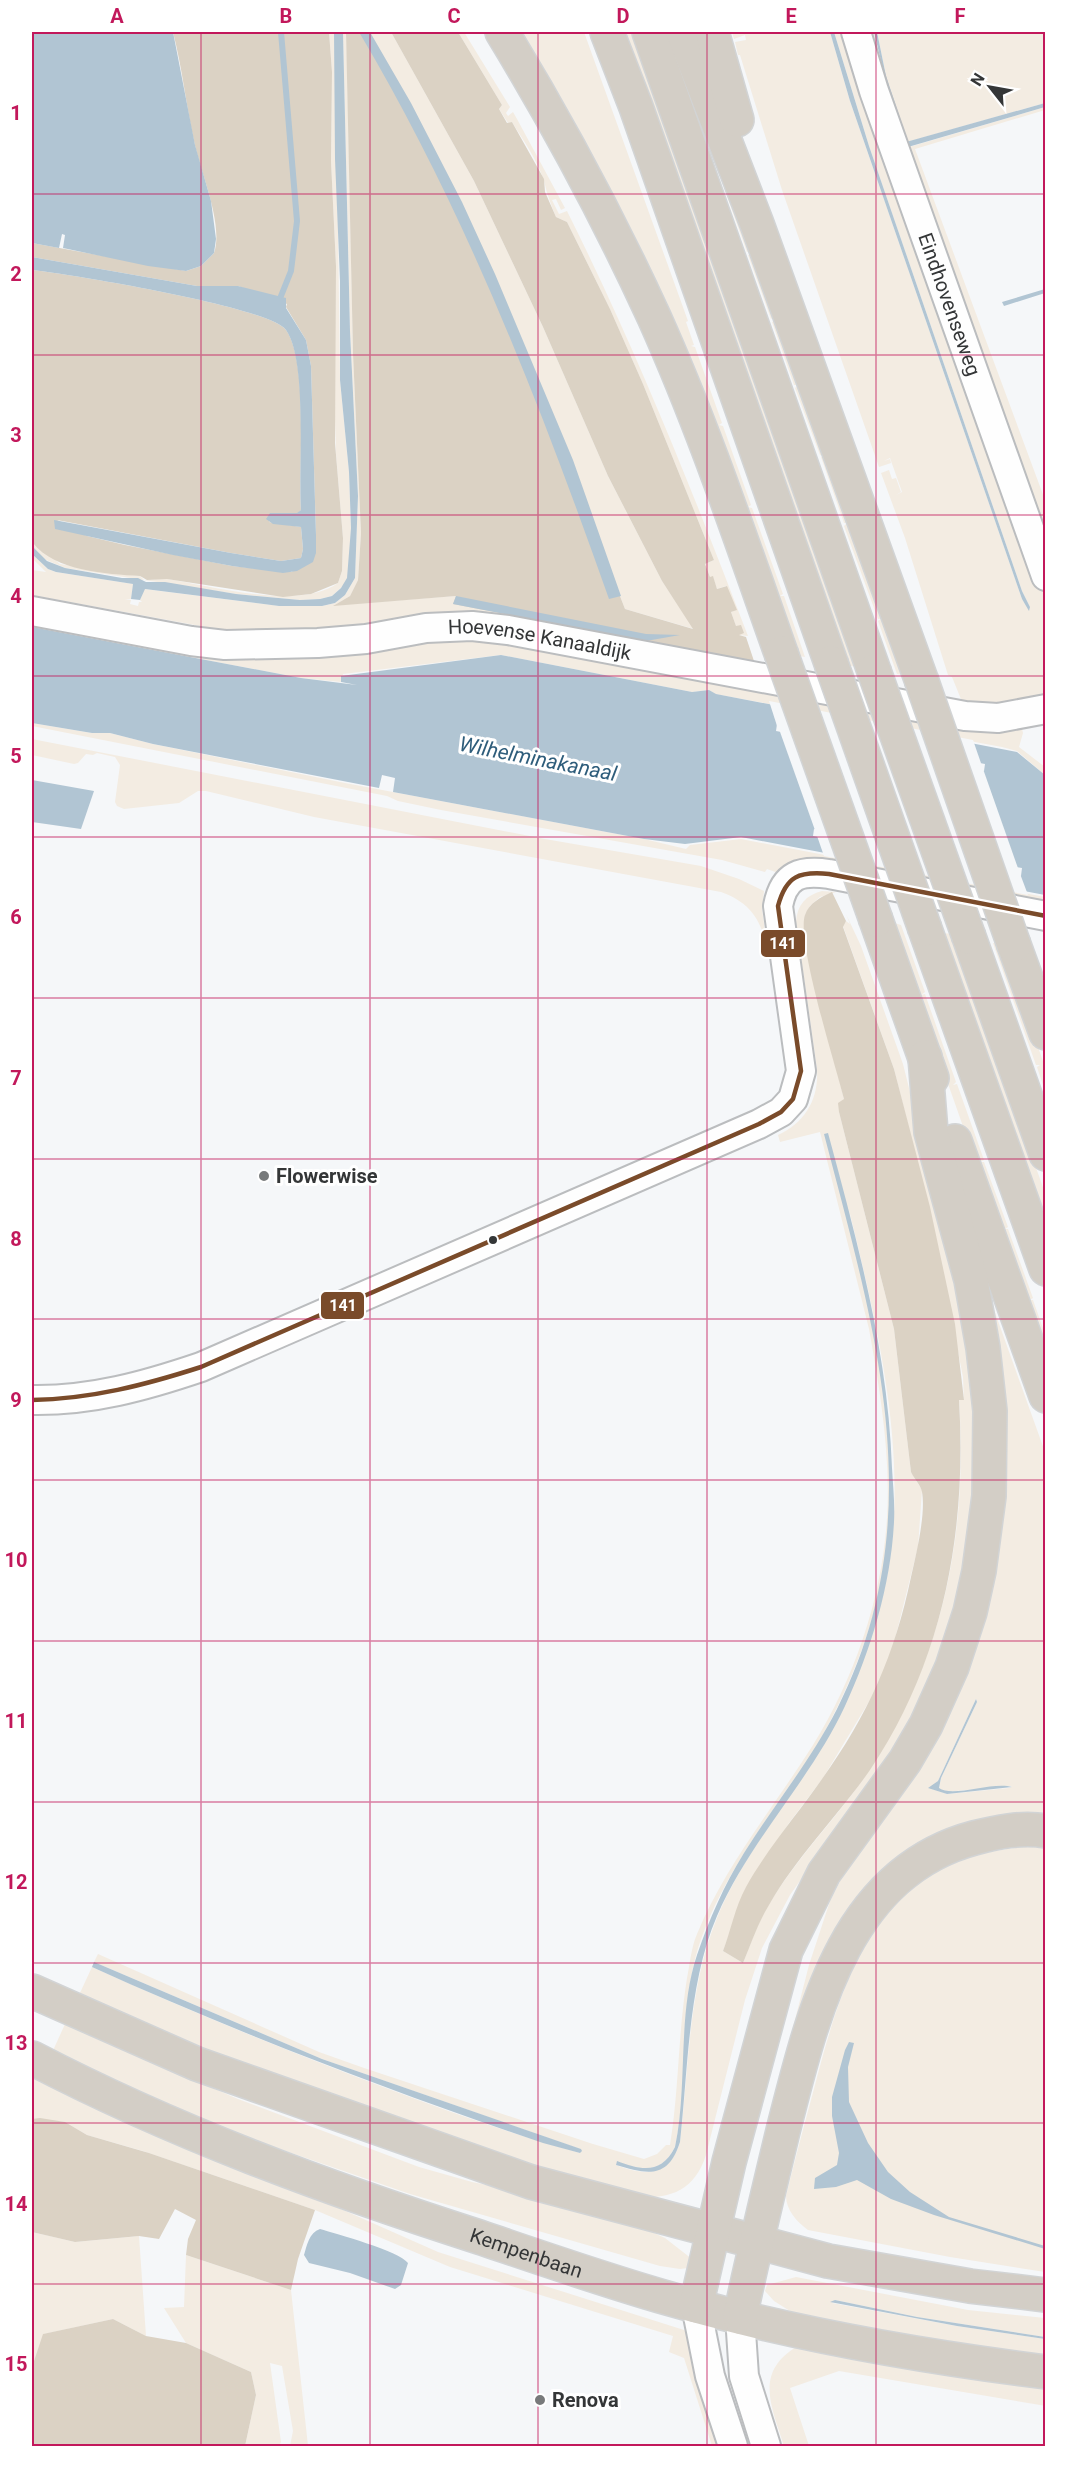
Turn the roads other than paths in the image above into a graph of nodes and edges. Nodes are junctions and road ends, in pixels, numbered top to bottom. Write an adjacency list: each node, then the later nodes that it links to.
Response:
1 (502, 32): 13 (highway, bridge)
2 (607, 32): 15 (highway, bridge)
3 (649, 32): 14 (highway, bridge)
4 (683, 32): 7 (highway)
5 (712, 32): 7 (highway)
6 (856, 32): 8 (street, Eindhovenseweg)
7 (757, 224): 12 (highway, bridge)
8 (1046, 576)
9 (32, 611): 10 (street, Hoevense Kanaaldijk)
10 (1046, 709)
11 (1046, 916): 17 (street)
12 (1046, 1033)
13 (925, 1057): 16 (highway); 21 (highway)
14 (1046, 1154)
15 (1046, 1269)
16 (1046, 1396)
17 (32, 1400)
18 (1046, 1831): 22 (highway)
19 (32, 1991): 21 (highway)
20 (38, 2061): 24 (highway, Kempenbaan)
21 (713, 2231): 22 (highway); 24 (highway)
22 (756, 2240): 23 (highway); 25 (highway)
23 (1046, 2295)
24 (696, 2306): 25 (highway, Kempenbaan); 27 (street)
25 (740, 2317): 26 (highway, Kempenbaan); 28 (street)
26 (1046, 2372)
27 (733, 2446)
28 (766, 2446)

